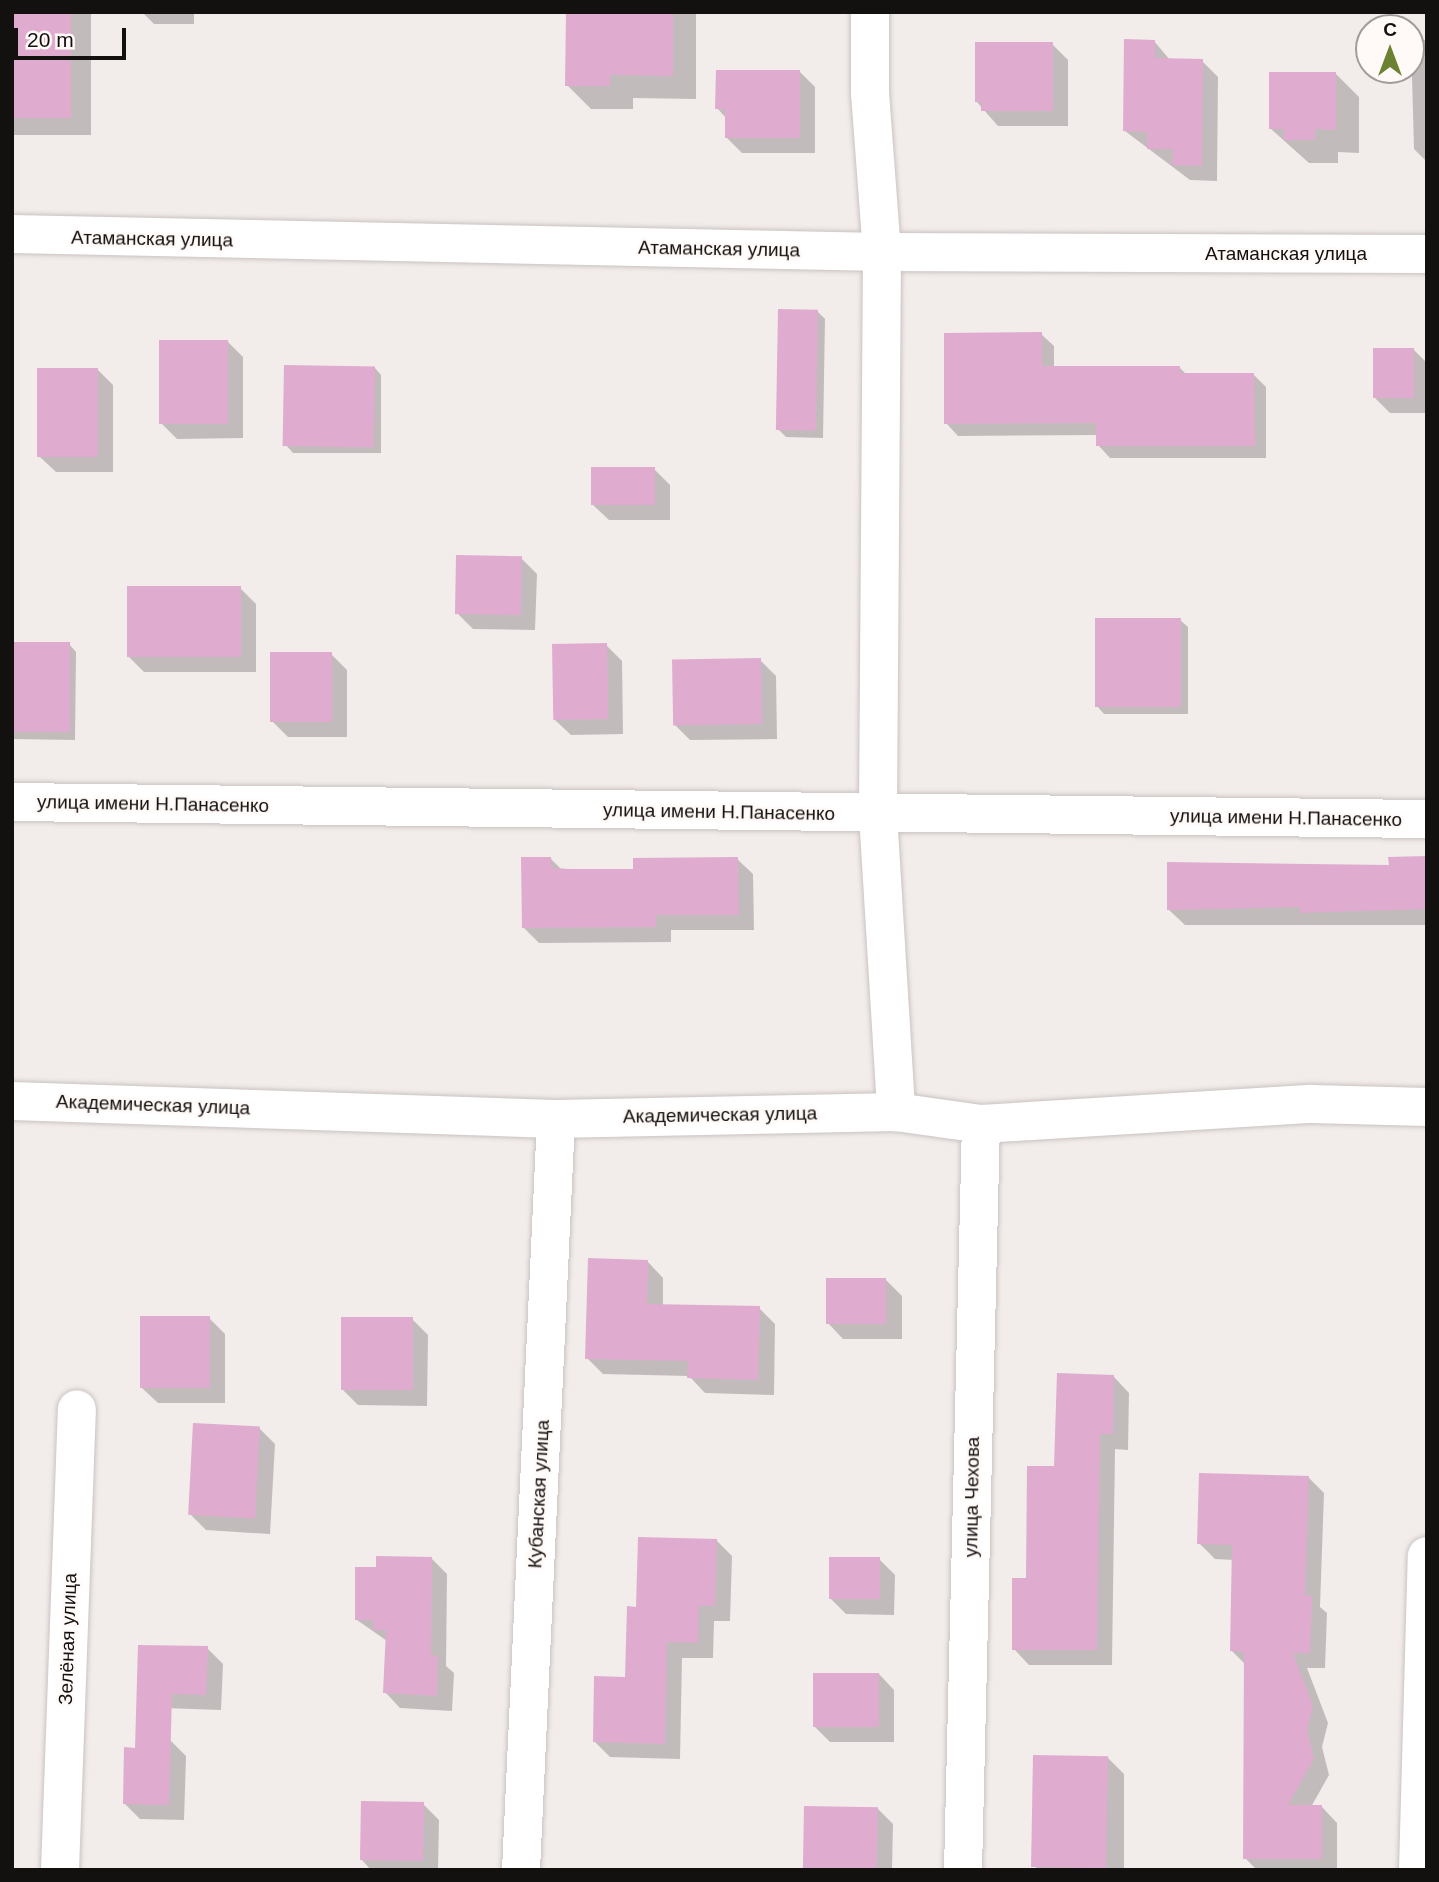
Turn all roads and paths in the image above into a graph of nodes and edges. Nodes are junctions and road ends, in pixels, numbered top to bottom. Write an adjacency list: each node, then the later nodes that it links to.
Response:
1 (870, 12): 3 (street)
2 (12, 234): 3 (street, Атаманская улица)
3 (881, 252): 4 (street, Атаманская улица); 6 (street)
4 (1427, 254)
5 (12, 802): 6 (street, улица имени Н.Панасенко)
6 (878, 814): 7 (street, улица имени Н.Панасенко); 10 (street)
7 (1427, 820)
8 (12, 1101): 11 (street, Академическая улица)
9 (1427, 1107): 12 (street, Академическая улица)
10 (896, 1112): 11 (street, Академическая улица); 12 (street, Академическая улица)
11 (556, 1119): 16 (street, Кубанская улица)
12 (981, 1124): 17 (street, улица Чехова)
13 (77, 1409): 15 (street, Зелёная улица)
14 (1427, 1556): 18 (street)
15 (60, 1870)
16 (521, 1870)
17 (963, 1870)
18 (1418, 1870)

